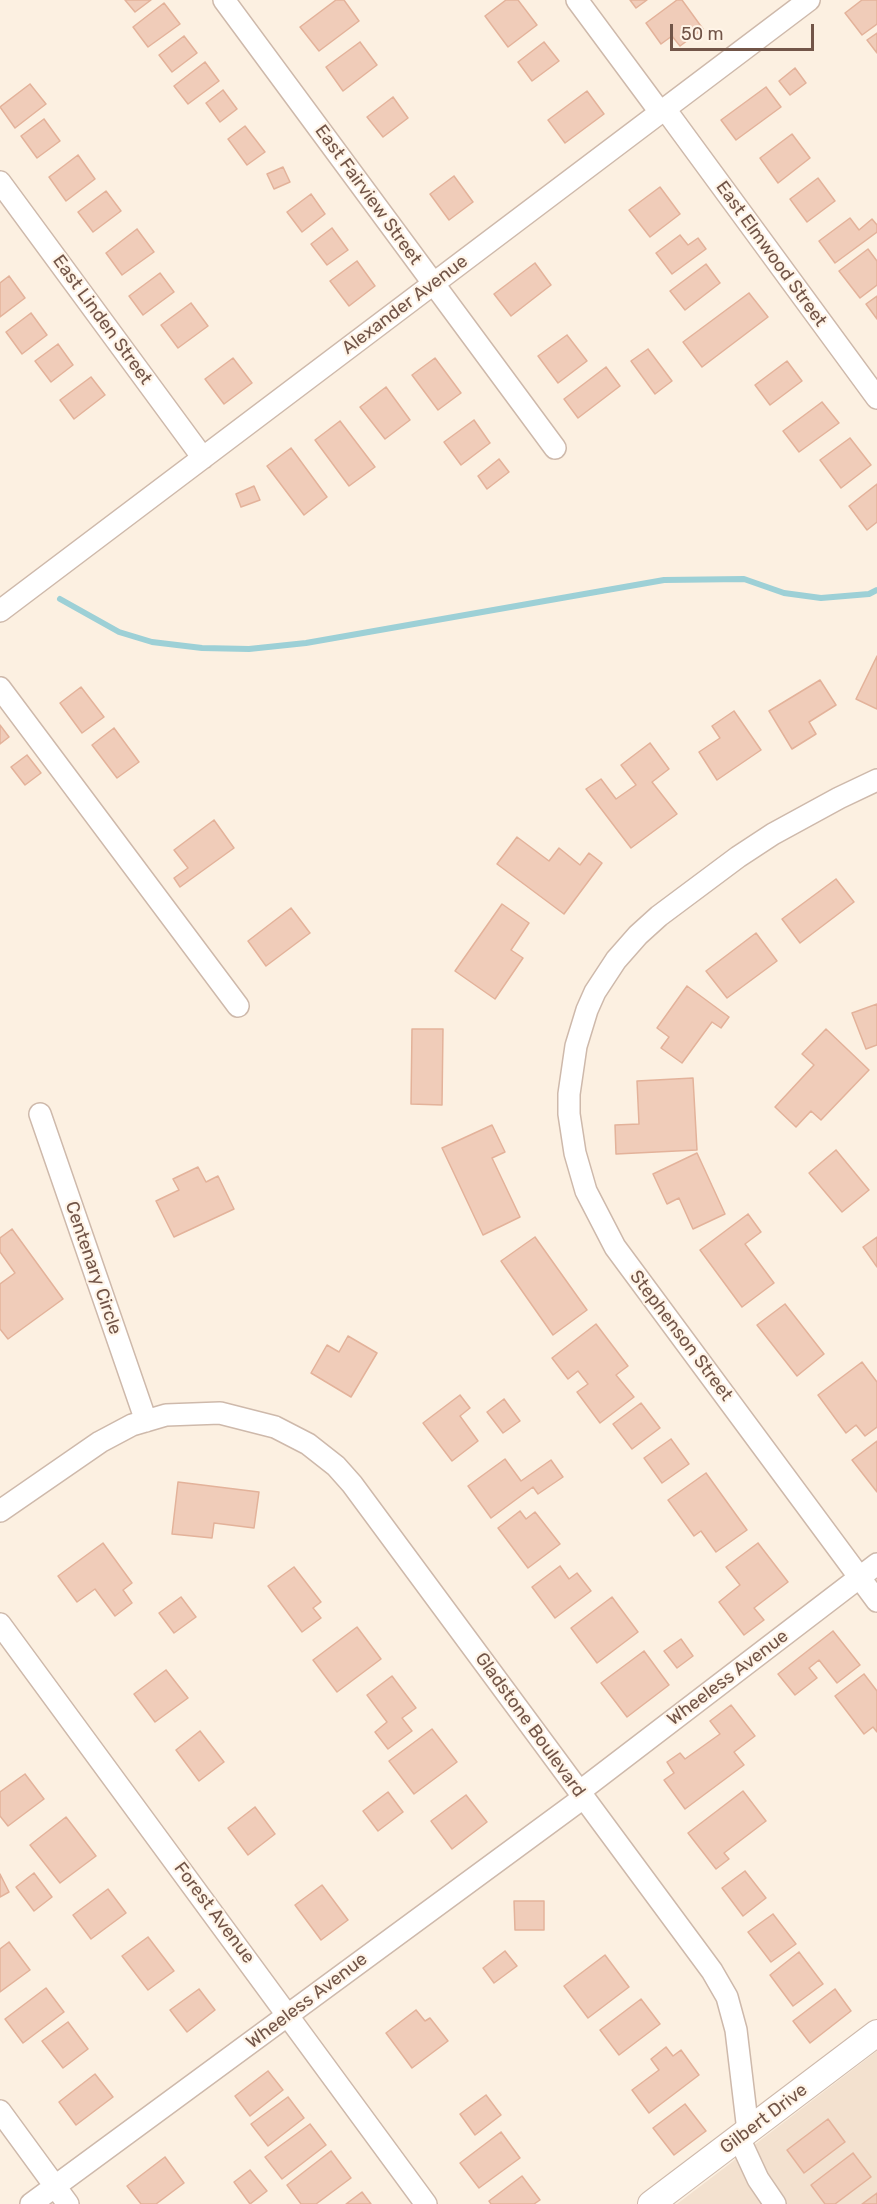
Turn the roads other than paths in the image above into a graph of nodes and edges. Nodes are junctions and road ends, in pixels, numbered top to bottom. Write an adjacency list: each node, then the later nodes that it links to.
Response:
1 (224, 0): 6 (street, East Fairview Street)
2 (578, 0): 4 (street, East Elmwood Street)
3 (809, 0): 4 (street, Alexander Avenue)
4 (662, 111): 6 (street, Alexander Avenue); 7 (street, East Elmwood Street)
5 (0, 182): 9 (street, East Linden Street)
6 (433, 284): 8 (street, East Fairview Street); 9 (street, Alexander Avenue)
7 (877, 398)
8 (555, 448)
9 (203, 458): 10 (street, Alexander Avenue)
10 (0, 611)
11 (0, 688): 13 (street)
12 (877, 780): 18 (street, Stephenson Street)
13 (238, 1006)
14 (40, 1114): 15 (street, Centenary Circle)
15 (146, 1421): 16 (street, Gladstone Boulevard); 21 (street, Gladstone Boulevard)
16 (0, 1511)
17 (877, 1564): 18 (street, Wheeless Avenue)
18 (859, 1577): 19 (street, Stephenson Street); 21 (street, Wheeless Avenue)
19 (877, 1601)
20 (0, 1624): 22 (street, Forest Avenue)
21 (581, 1795): 22 (street, Wheeless Avenue); 25 (street, Gladstone Boulevard)
22 (289, 2015): 26 (street, Wheeless Avenue); 29 (street, Forest Avenue)
23 (877, 2033): 25 (street, Gilbert Drive)
24 (0, 2111): 26 (street)
25 (743, 2134): 30 (street, Gilbert Drive); 31 (street, Gladstone Boulevard)
26 (55, 2186): 27 (street, Wheeless Avenue); 28 (street)
27 (31, 2204)
28 (68, 2204)
29 (426, 2204)
30 (651, 2204)
31 (775, 2204)

